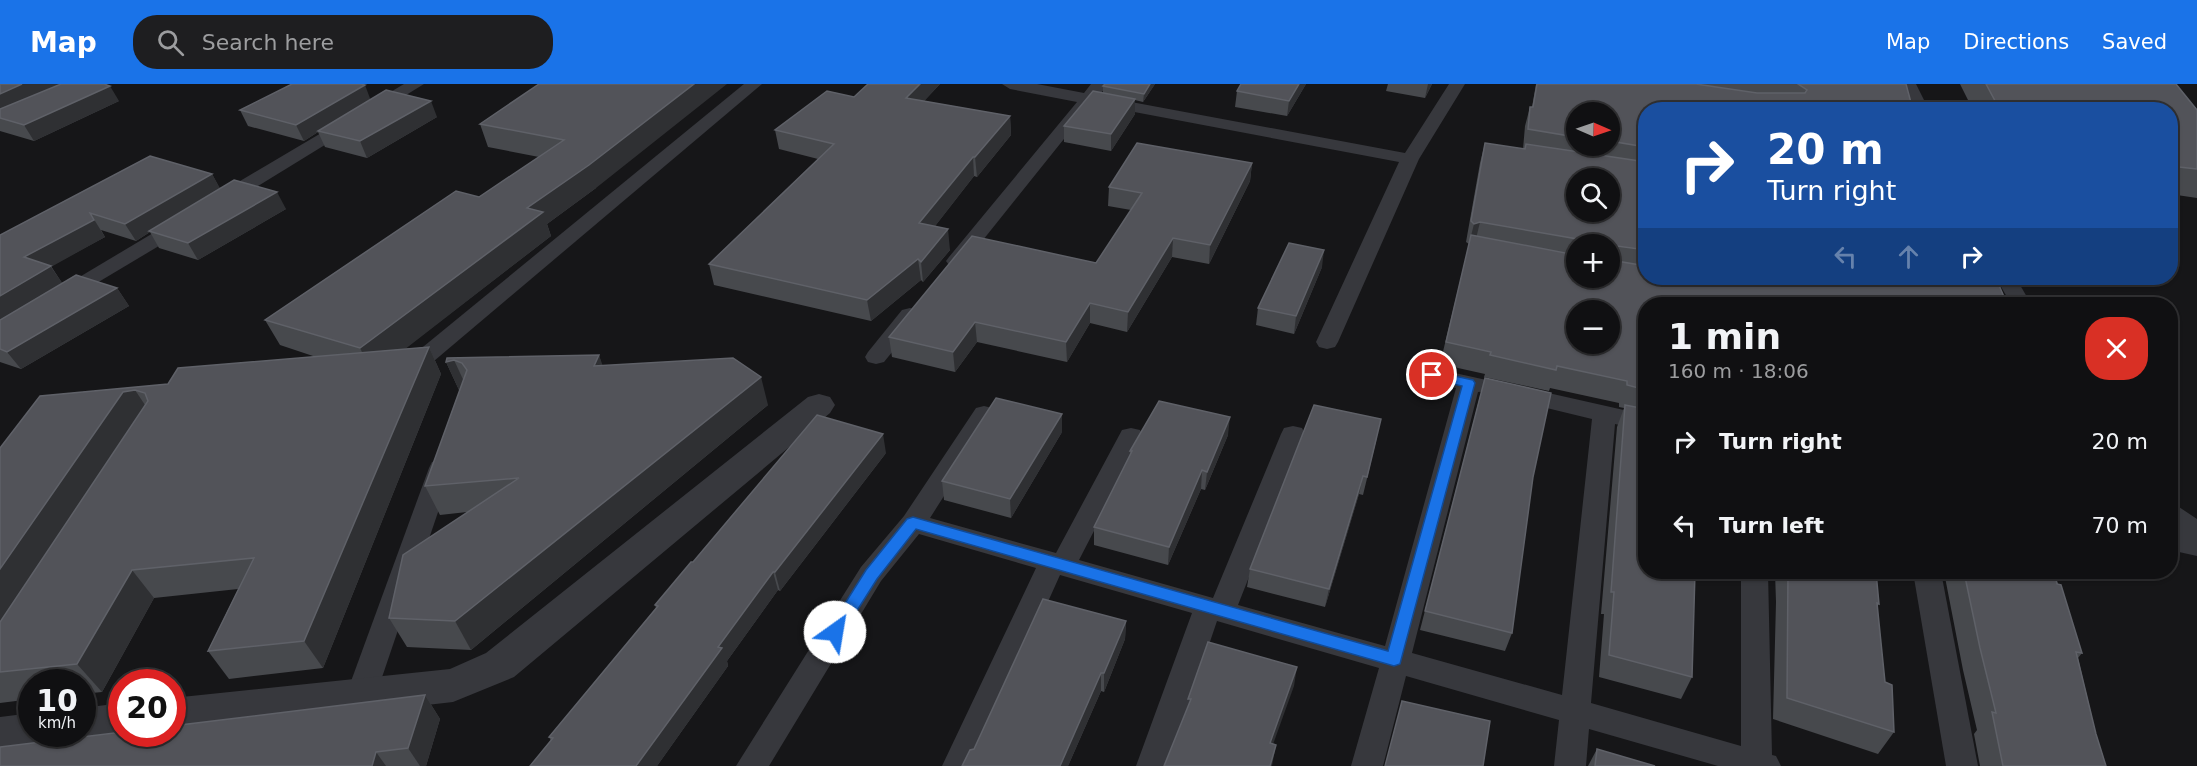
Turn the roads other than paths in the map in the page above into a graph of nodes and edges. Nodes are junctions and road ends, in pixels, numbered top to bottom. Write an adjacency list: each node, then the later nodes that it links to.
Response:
1 (416, 84): 11 (lane)
2 (754, 84): 14 (lane)
3 (1011, 84): 7 (lane)
4 (1100, 84): 7 (lane)
5 (1457, 84): 9 (lane)
6 (1908, 84): 8 (lane)
7 (1089, 100): 9 (lane); 10 (lane)
8 (1917, 102)
9 (1410, 159): 13 (lane)
10 (944, 274)
11 (51, 302)
12 (922, 302): 15 (lane)
13 (1327, 342)
14 (426, 356)
15 (876, 357)
16 (1432, 375): 17 (lane)
17 (1469, 383): 20 (lane); 34 (lane)
18 (819, 405): 35 (street)
19 (984, 414): 26 (lane)
20 (1604, 414): 21 (lane); 36 (lane)
21 (1638, 421)
22 (1293, 434): 33 (lane)
23 (1131, 436): 30 (lane)
24 (451, 442): 35 (lane)
25 (2178, 519): 27 (lane)
26 (913, 523): 30 (lane); 41 (lane)
27 (2197, 532)
28 (2178, 542): 29 (lane)
29 (2197, 546)
30 (1058, 564): 33 (lane); 42 (lane)
31 (1755, 579): 40 (lane)
32 (1928, 579): 46 (lane)
33 (1215, 609): 34 (lane); 43 (lane)
34 (1394, 660): 36 (lane); 44 (lane)
35 (361, 695): 37 (street)
36 (1573, 711): 40 (lane); 45 (lane)
37 (186, 714)
38 (18, 733): 39 (street)
39 (0, 735)
40 (1761, 765)
41 (752, 766)
42 (958, 766)
43 (1152, 766)
44 (1367, 766)
45 (1570, 766)
46 (1962, 766)

